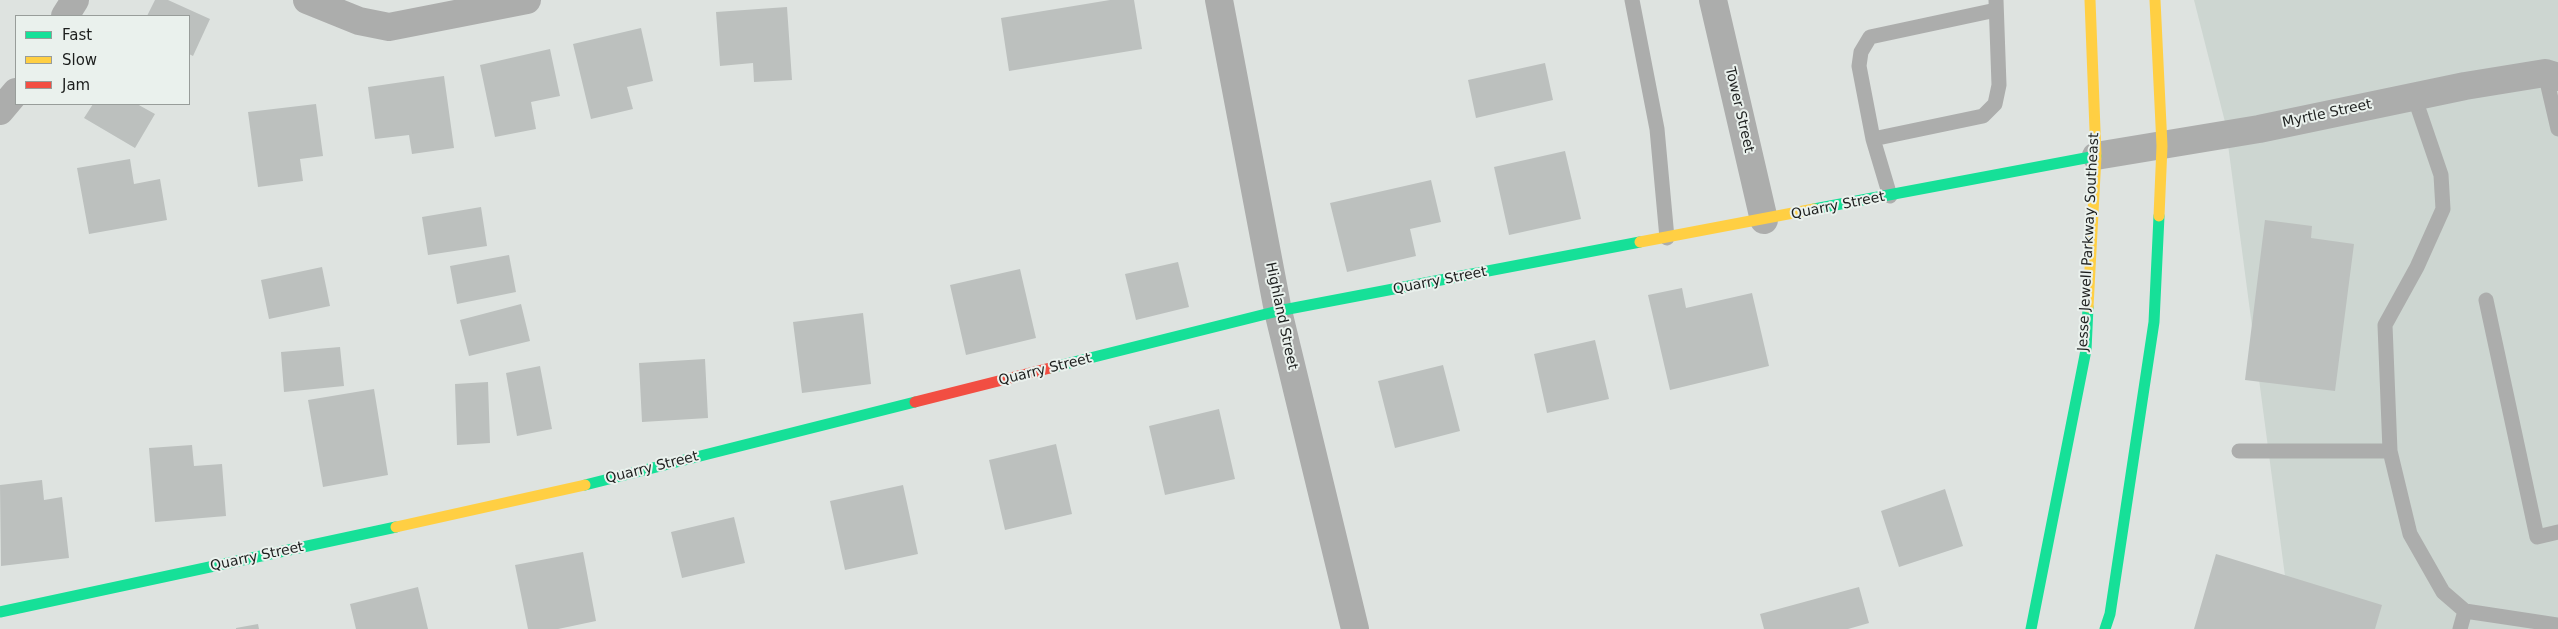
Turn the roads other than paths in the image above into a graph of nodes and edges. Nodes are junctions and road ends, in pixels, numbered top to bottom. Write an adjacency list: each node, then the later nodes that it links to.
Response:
1 (75, 0): 10 (street)
2 (308, 0): 3 (street)
3 (527, 0)
4 (1219, 0): 23 (street, Highland Street)
5 (1632, 0): 21 (lane)
6 (1713, 0): 20 (street, Tower Street)
7 (2090, 0): 18 (street, Jesse Jewell Parkway Southeast)
8 (2155, 0): 17 (street)
9 (1996, 5): 16 (lane); 16 (lane)
10 (66, 15)
11 (2552, 75): 13 (street, Myrtle Street); 15 (lane)
12 (15, 93): 14 (street)
13 (2414, 96): 17 (street, Myrtle Street); 25 (lane)
14 (0, 111)
15 (2558, 129)
16 (1873, 139): 19 (lane)
17 (2162, 146): 18 (street, Myrtle Street); 32 (street)
18 (2096, 156): 19 (street, Quarry Street); 31 (street, Jesse Jewell Parkway Southeast)
19 (1890, 196): 20 (street, Quarry Street)
20 (1764, 220): 21 (street, Quarry Street)
21 (1667, 238): 23 (street, Quarry Street)
22 (2486, 300): 26 (lane)
23 (1278, 311): 28 (street, Quarry Street); 30 (street, Highland Street)
24 (2239, 450): 25 (lane)
25 (2390, 451): 27 (lane)
26 (2558, 532)
27 (2465, 611): 29 (lane); 33 (lane)
28 (0, 612)
29 (2558, 625)
30 (1356, 629)
31 (2031, 629)
32 (2106, 629)
33 (2460, 629)

